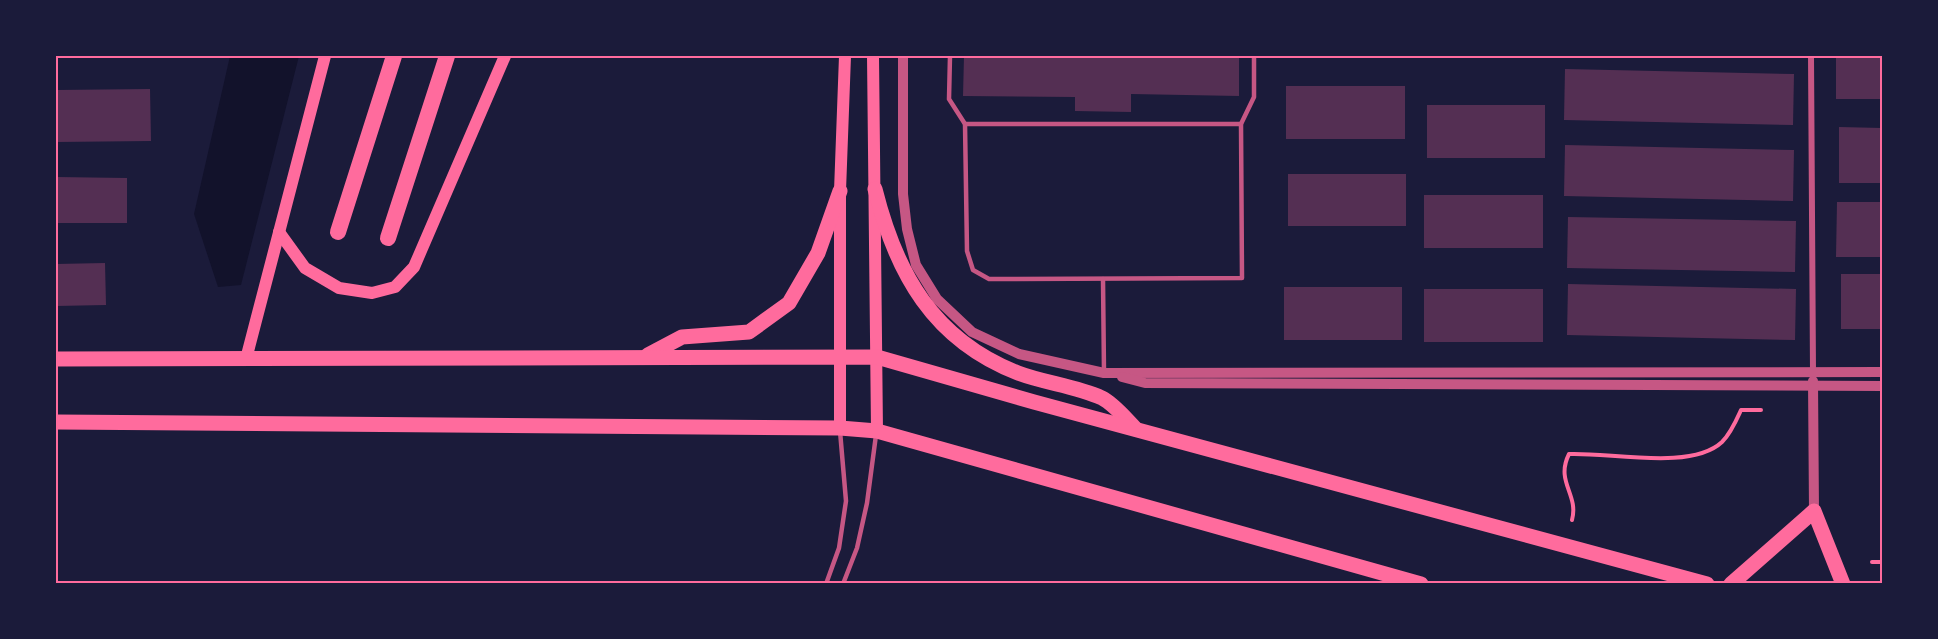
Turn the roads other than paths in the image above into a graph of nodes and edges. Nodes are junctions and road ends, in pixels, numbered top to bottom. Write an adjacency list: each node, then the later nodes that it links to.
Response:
1 (326, 56): 17 (main road)
2 (388, 56): 14 (highway)
3 (394, 56): 14 (highway)
4 (447, 56): 19 (highway)
5 (505, 56): 17 (main road)
6 (845, 56): 16 (main road)
7 (873, 56): 15 (main road)
8 (903, 56): 28 (street)
9 (950, 56): 12 (lane)
10 (1254, 56): 13 (lane)
11 (1811, 56): 26 (street)
12 (965, 124): 13 (lane); 20 (lane)
13 (1241, 124): 20 (lane)
14 (371, 133): 18 (highway)
15 (875, 189): 23 (main road); 34 (main road)
16 (840, 191): 21 (main road); 22 (main road)
17 (279, 232): 25 (main road)
18 (338, 232)
19 (388, 238)
20 (1103, 279): 28 (lane)
21 (841, 356): 22 (main road); 23 (main road); 32 (main road)
22 (644, 357): 25 (main road)
23 (877, 357): 33 (main road); 34 (main road)
24 (56, 359): 25 (main road)
25 (246, 359)
26 (1813, 371): 27 (street); 28 (street); 29 (street)
27 (1882, 372)
28 (1104, 373): 29 (street)
29 (1813, 385): 30 (street); 35 (street)
30 (1882, 386)
31 (56, 422): 32 (main road)
32 (840, 428): 33 (main road); 37 (lane)
33 (877, 430): 36 (main road); 38 (lane)
34 (1138, 430): 39 (main road)
35 (1814, 511): 40 (main road); 41 (main road)
36 (1412, 582)
37 (826, 584)
38 (843, 584)
39 (1707, 584)
40 (1731, 584)
41 (1843, 584)

